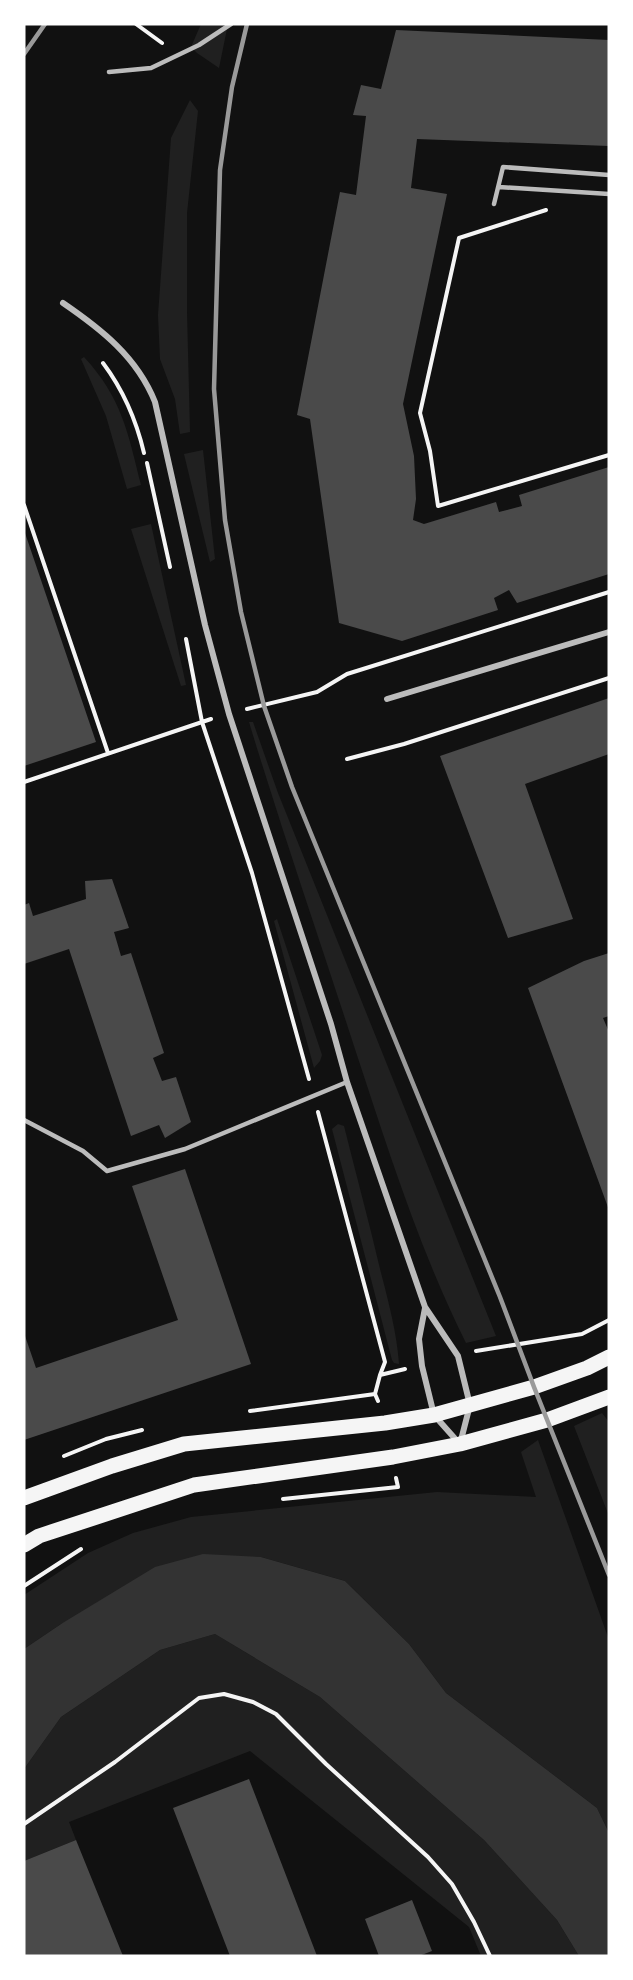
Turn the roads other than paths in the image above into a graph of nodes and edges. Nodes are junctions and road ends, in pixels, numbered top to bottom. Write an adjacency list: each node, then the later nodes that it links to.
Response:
1 (231, 24): 2 (lane)
2 (109, 72)
3 (609, 175): 4 (lane)
4 (499, 187): 5 (lane); 6 (lane)
5 (609, 194)
6 (494, 204)
7 (63, 303): 10 (street)
8 (609, 632): 9 (street)
9 (387, 699)
10 (347, 1082): 11 (lane); 12 (street)
11 (24, 1120)
12 (425, 1307): 15 (street); 16 (street)
13 (609, 1357): 15 (main road)
14 (609, 1397): 17 (main road)
15 (470, 1405): 16 (main road); 17 (street)
16 (434, 1415): 17 (street); 18 (main road)
17 (460, 1444): 19 (main road)
18 (24, 1498)
19 (24, 1545)

